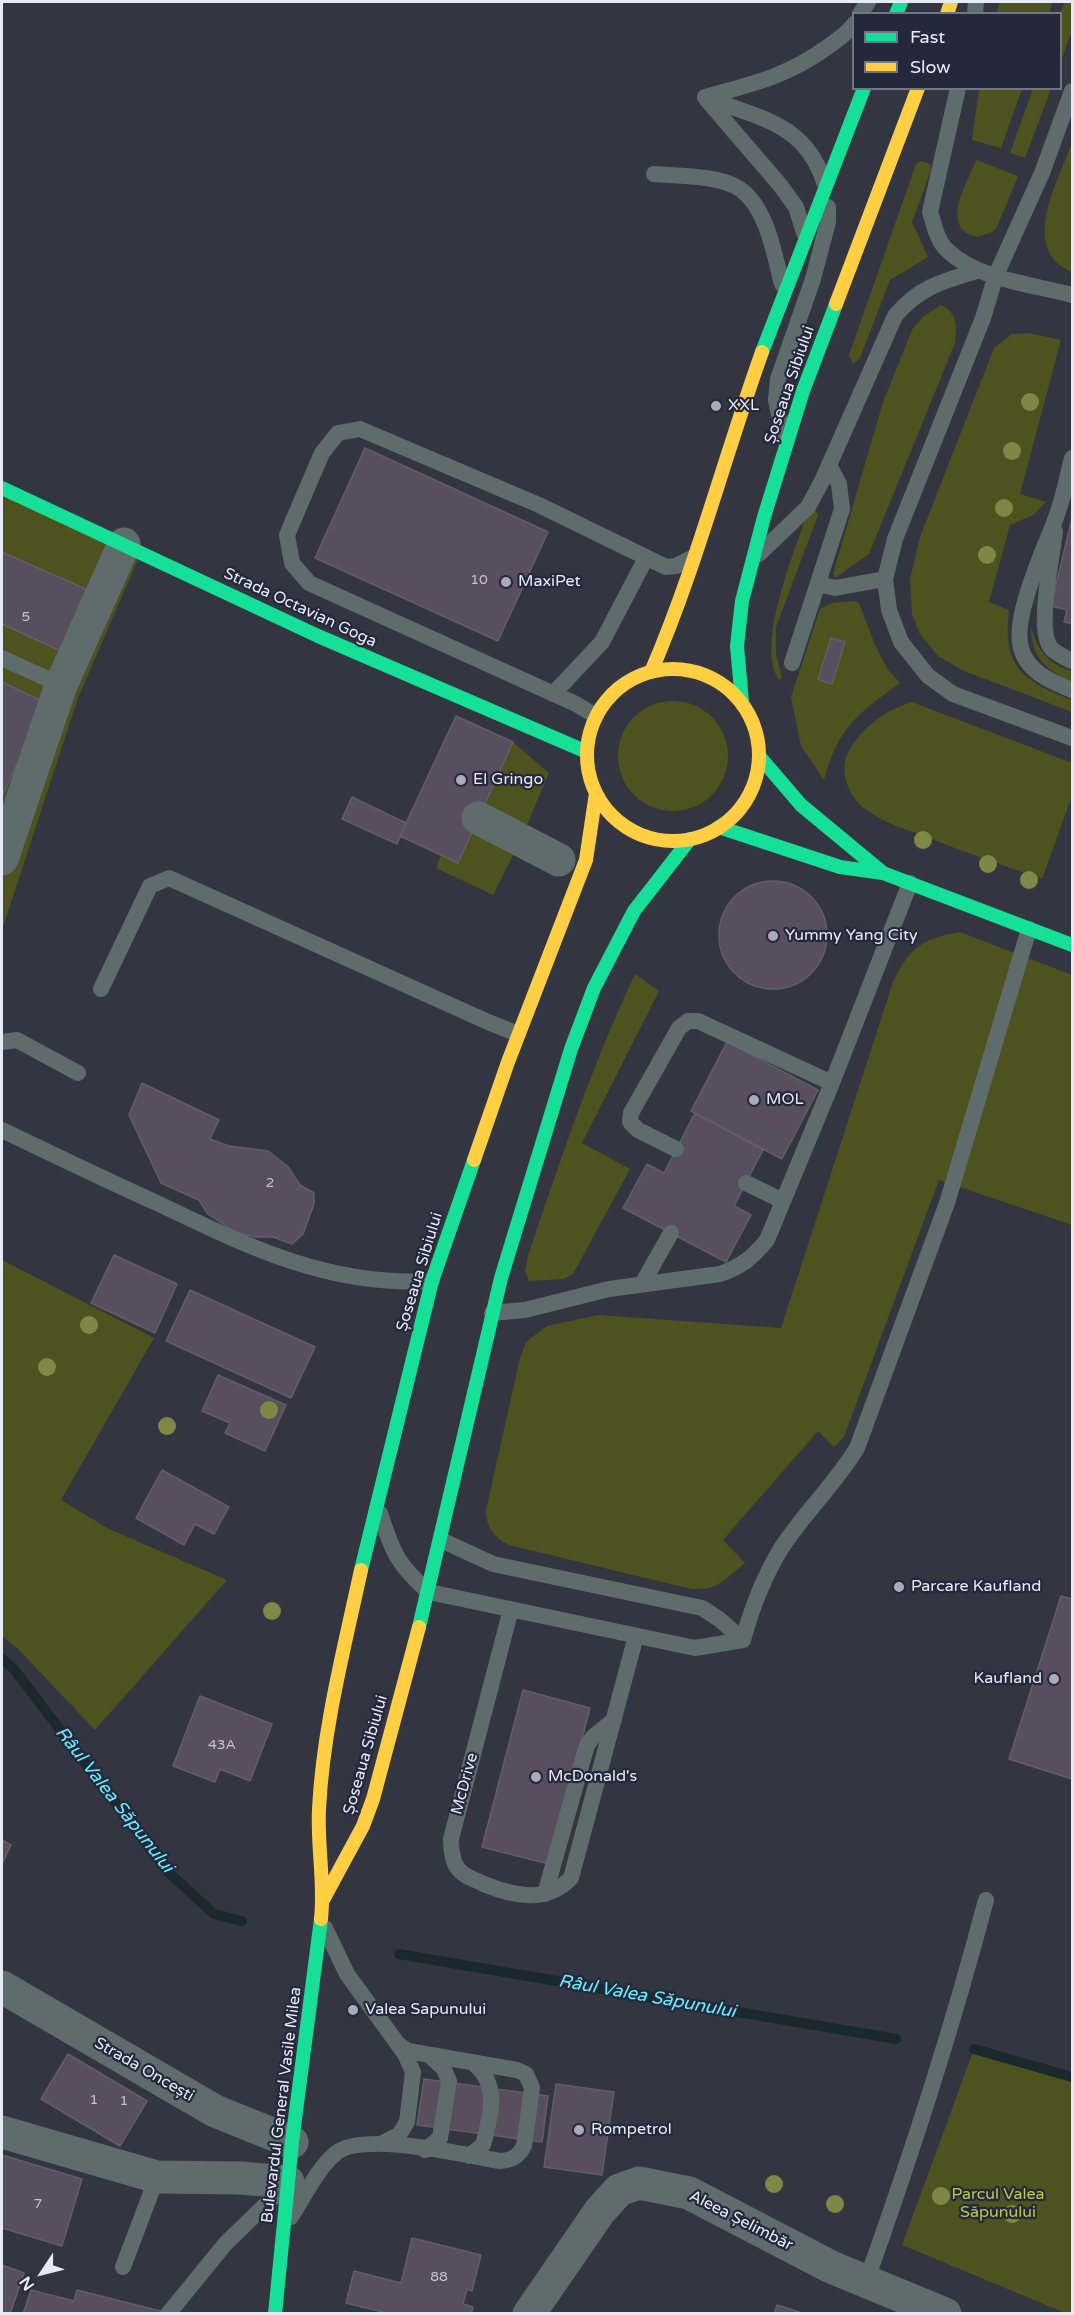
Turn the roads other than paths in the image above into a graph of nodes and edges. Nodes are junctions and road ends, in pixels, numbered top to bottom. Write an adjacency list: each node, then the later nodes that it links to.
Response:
1 (852, 27): 6 (lane)
2 (863, 90): 8 (main road)
3 (917, 90): 14 (main road, Șoseaua Sibiului)
4 (958, 90): 10 (lane)
5 (1072, 92): 11 (lane)
6 (705, 98): 8 (lane); 9 (lane)
7 (654, 174): 12 (lane)
8 (825, 183): 9 (main road); 14 (lane)
9 (805, 236): 12 (main road)
10 (978, 271): 11 (lane); 16 (lane)
11 (996, 275): 13 (lane); 23 (lane)
12 (784, 291): 21 (main road)
13 (1072, 295)
14 (786, 445): 22 (main road, Șoseaua Sibiului)
15 (1072, 458): 18 (lane)
16 (830, 465): 22 (lane); 24 (lane)
17 (2, 488): 19 (main road, Strada Octavian Goga)
18 (1056, 519): 26 (lane); 30 (lane)
19 (124, 544): 29 (street); 35 (main road, Strada Octavian Goga)
20 (646, 558): 21 (lane); 31 (lane); 31 (lane)
21 (692, 558): 28 (main road)
22 (753, 558): 32 (main road, Șoseaua Sibiului)
23 (885, 579): 24 (lane); 34 (lane)
24 (818, 584): 27 (lane)
25 (2, 658): 29 (lane)
26 (1072, 662)
27 (792, 663)
28 (651, 672): 32 (main road, Șoseaua Sibiului); 33 (main road, Șoseaua Sibiului)
29 (61, 685): 41 (street)
30 (1072, 690)
31 (553, 694): 33 (lane)
32 (742, 702): 36 (main road, Șoseaua Sibiului)
33 (596, 716): 35 (main road, Șoseaua Sibiului)
34 (1072, 738)
35 (587, 753): 37 (main road, Șoseaua Sibiului)
36 (759, 756): 39 (main road, Șoseaua Sibiului); 43 (main road)
37 (596, 793): 40 (main road, Șoseaua Sibiului); 48 (main road, Șoseaua Sibiului)
38 (478, 818): 42 (street)
39 (719, 827): 40 (main road, Șoseaua Sibiului); 43 (main road)
40 (690, 839): 59 (main road, Șoseaua Sibiului)
41 (2, 859)
42 (559, 860)
43 (883, 873): 44 (main road)
44 (910, 883): 45 (main road); 51 (lane)
45 (1029, 929): 46 (main road); 65 (lane)
46 (1072, 945)
47 (101, 988): 48 (lane)
48 (518, 1034): 57 (main road, Șoseaua Sibiului)
49 (2, 1042): 50 (lane)
50 (78, 1073)
51 (832, 1083): 53 (lane); 55 (lane)
52 (2, 1130): 57 (lane)
53 (676, 1149)
54 (746, 1183): 55 (lane)
55 (783, 1201): 58 (lane)
56 (671, 1233): 58 (lane)
57 (432, 1281): 60 (main road, Șoseaua Sibiului)
58 (642, 1284): 59 (lane)
59 (492, 1313): 61 (main road, Șoseaua Sibiului)
60 (376, 1502): 62 (lane); 67 (main road, Șoseaua Sibiului)
61 (441, 1540): 62 (main road, Șoseaua Sibiului); 65 (lane)
62 (429, 1592): 63 (lane); 67 (main road, Șoseaua Sibiului)
63 (511, 1609): 64 (lane); 64 (lane, McDrive)
64 (636, 1636): 65 (lane)
65 (743, 1640)
66 (986, 1900): 82 (lane)
67 (322, 1908): 69 (lane); 73 (main road, Bulevardul General Vasile Milea)
68 (2, 1987): 73 (street, Strada Oncești)
69 (399, 2045): 70 (lane); 74 (lane)
70 (429, 2055): 71 (lane); 75 (lane)
71 (473, 2062): 76 (lane); 76 (lane)
72 (2, 2132): 77 (street)
73 (292, 2142): 78 (main road, Bulevardul General Vasile Milea)
74 (383, 2143): 75 (lane); 79 (lane)
75 (425, 2150): 76 (lane)
76 (469, 2156)
77 (157, 2177): 78 (street); 81 (lane)
78 (288, 2182): 79 (main road, Bulevardul General Vasile Milea); 83 (lane)
79 (284, 2228): 80 (main road, Bulevardul General Vasile Milea)
80 (282, 2264): 84 (main road, Bulevardul General Vasile Milea); 85 (main road)
81 (123, 2267)
82 (866, 2282): 86 (street, Aleea Șelimbăr); 87 (street, Aleea Șelimbăr)
83 (168, 2313)
84 (275, 2313)
85 (284, 2313)
86 (529, 2313)
87 (945, 2313)

